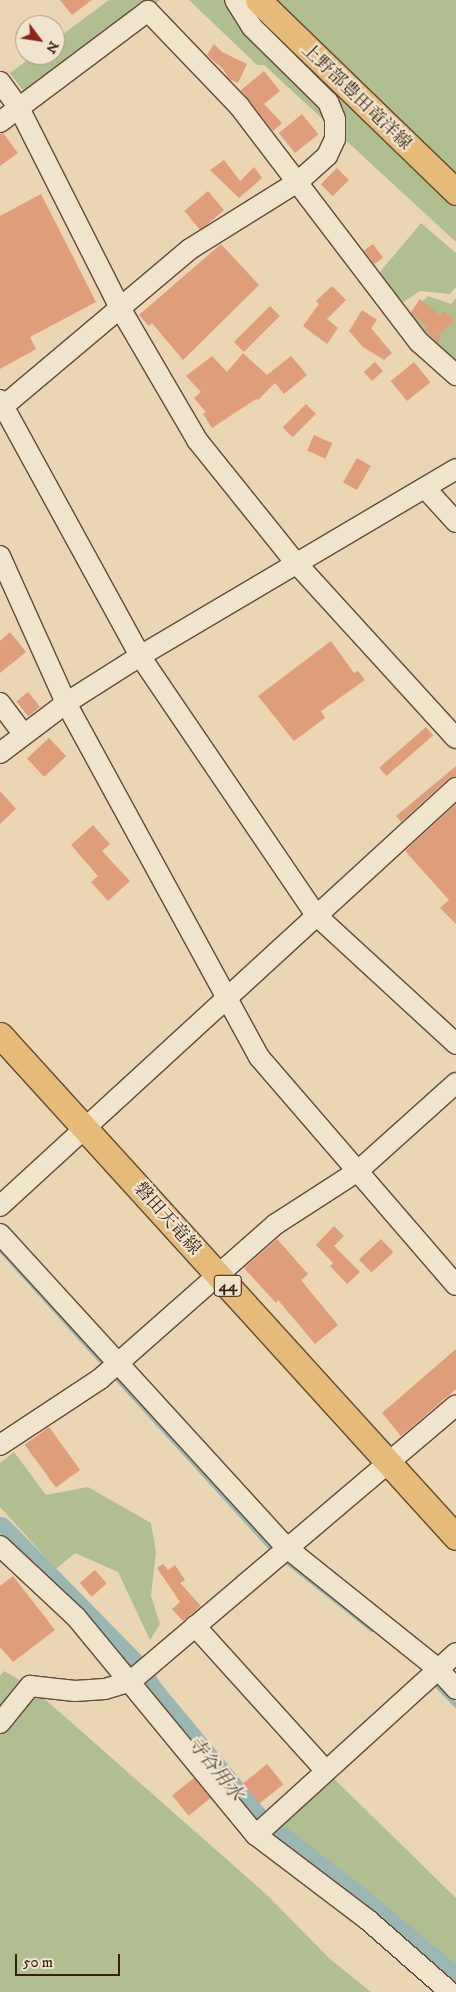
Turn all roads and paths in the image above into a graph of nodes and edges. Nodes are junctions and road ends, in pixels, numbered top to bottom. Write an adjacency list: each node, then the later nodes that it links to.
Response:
1 (235, 0): 6 (street)
2 (258, 0): 7 (main road, 上野部豊田竜洋線)
3 (0, 82): 4 (street)
4 (19, 108): 5 (street); 6 (street); 8 (street)
5 (0, 122)
6 (299, 180): 8 (street); 9 (street)
7 (456, 192)
8 (120, 308): 10 (street); 15 (street)
9 (456, 376)
10 (1, 405): 16 (street)
11 (456, 469): 12 (street)
12 (425, 488): 13 (street); 15 (street)
13 (456, 522)
14 (0, 556): 18 (street)
15 (296, 563): 16 (street); 20 (street)
16 (140, 656): 18 (street); 23 (street)
17 (0, 703): 19 (street)
18 (66, 703): 19 (street); 24 (street)
19 (23, 734): 21 (street)
20 (456, 738)
21 (0, 753)
22 (456, 788): 23 (street)
23 (317, 916): 24 (street); 26 (street)
24 (226, 998): 28 (street); 29 (street)
25 (0, 1035): 28 (main road, 磐田天竜線 / 44)
26 (456, 1044)
27 (456, 1083): 29 (street)
28 (84, 1128): 30 (street); 32 (main road, 磐田天竜線 / 44)
29 (358, 1171): 32 (street); 33 (street)
30 (0, 1206)
31 (0, 1234): 34 (street)
32 (217, 1274): 34 (street); 37 (main road, 磐田天竜線 / 44)
33 (456, 1285)
34 (118, 1364): 36 (street); 40 (street)
35 (456, 1405): 37 (street)
36 (0, 1445)
37 (388, 1462): 38 (main road, 磐田天竜線 / 44); 40 (street)
38 (456, 1536)
39 (0, 1546): 44 (street)
40 (286, 1548): 41 (street); 43 (street)
41 (195, 1626): 44 (street); 47 (street)
42 (456, 1653): 43 (street)
43 (438, 1669): 45 (street); 47 (street)
44 (131, 1681): 46 (street); 48 (street)
45 (456, 1689)
46 (0, 1723)
47 (326, 1771): 48 (street)
48 (256, 1835): 49 (street)
49 (450, 1992)

